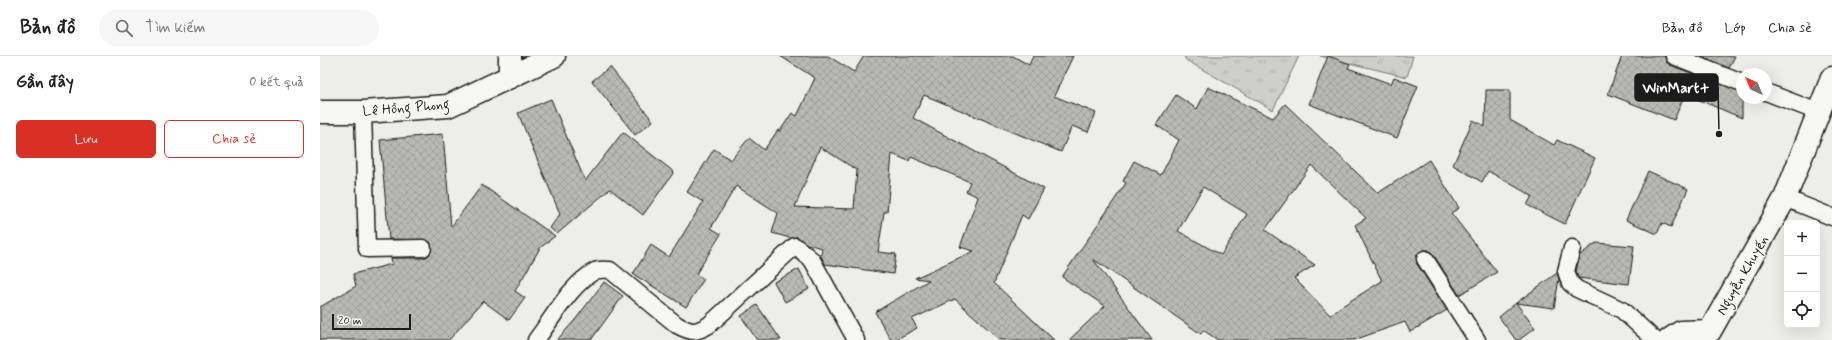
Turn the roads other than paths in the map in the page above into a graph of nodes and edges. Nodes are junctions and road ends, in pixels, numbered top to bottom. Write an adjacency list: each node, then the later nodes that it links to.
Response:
1 (554, 56): 3 (main road, Lê Hồng Phong)
2 (1674, 56): 5 (lane)
3 (510, 66): 8 (main road, Lê Hồng Phong)
4 (1832, 78): 9 (main road, Nguyễn Khuyến)
5 (1736, 81)
6 (1772, 94): 9 (lane)
7 (320, 112): 8 (main road, Lê Hồng Phong)
8 (363, 112): 12 (lane)
9 (1818, 112): 10 (main road, Nguyễn Khuyến)
10 (1785, 198): 11 (lane); 19 (main road, Nguyễn Khuyến)
11 (1832, 217)
12 (423, 248)
13 (1572, 248): 18 (lane)
14 (1425, 259): 17 (lane)
15 (536, 340): 16 (lane)
16 (856, 340)
17 (1477, 340)
18 (1655, 340)
19 (1669, 340)

